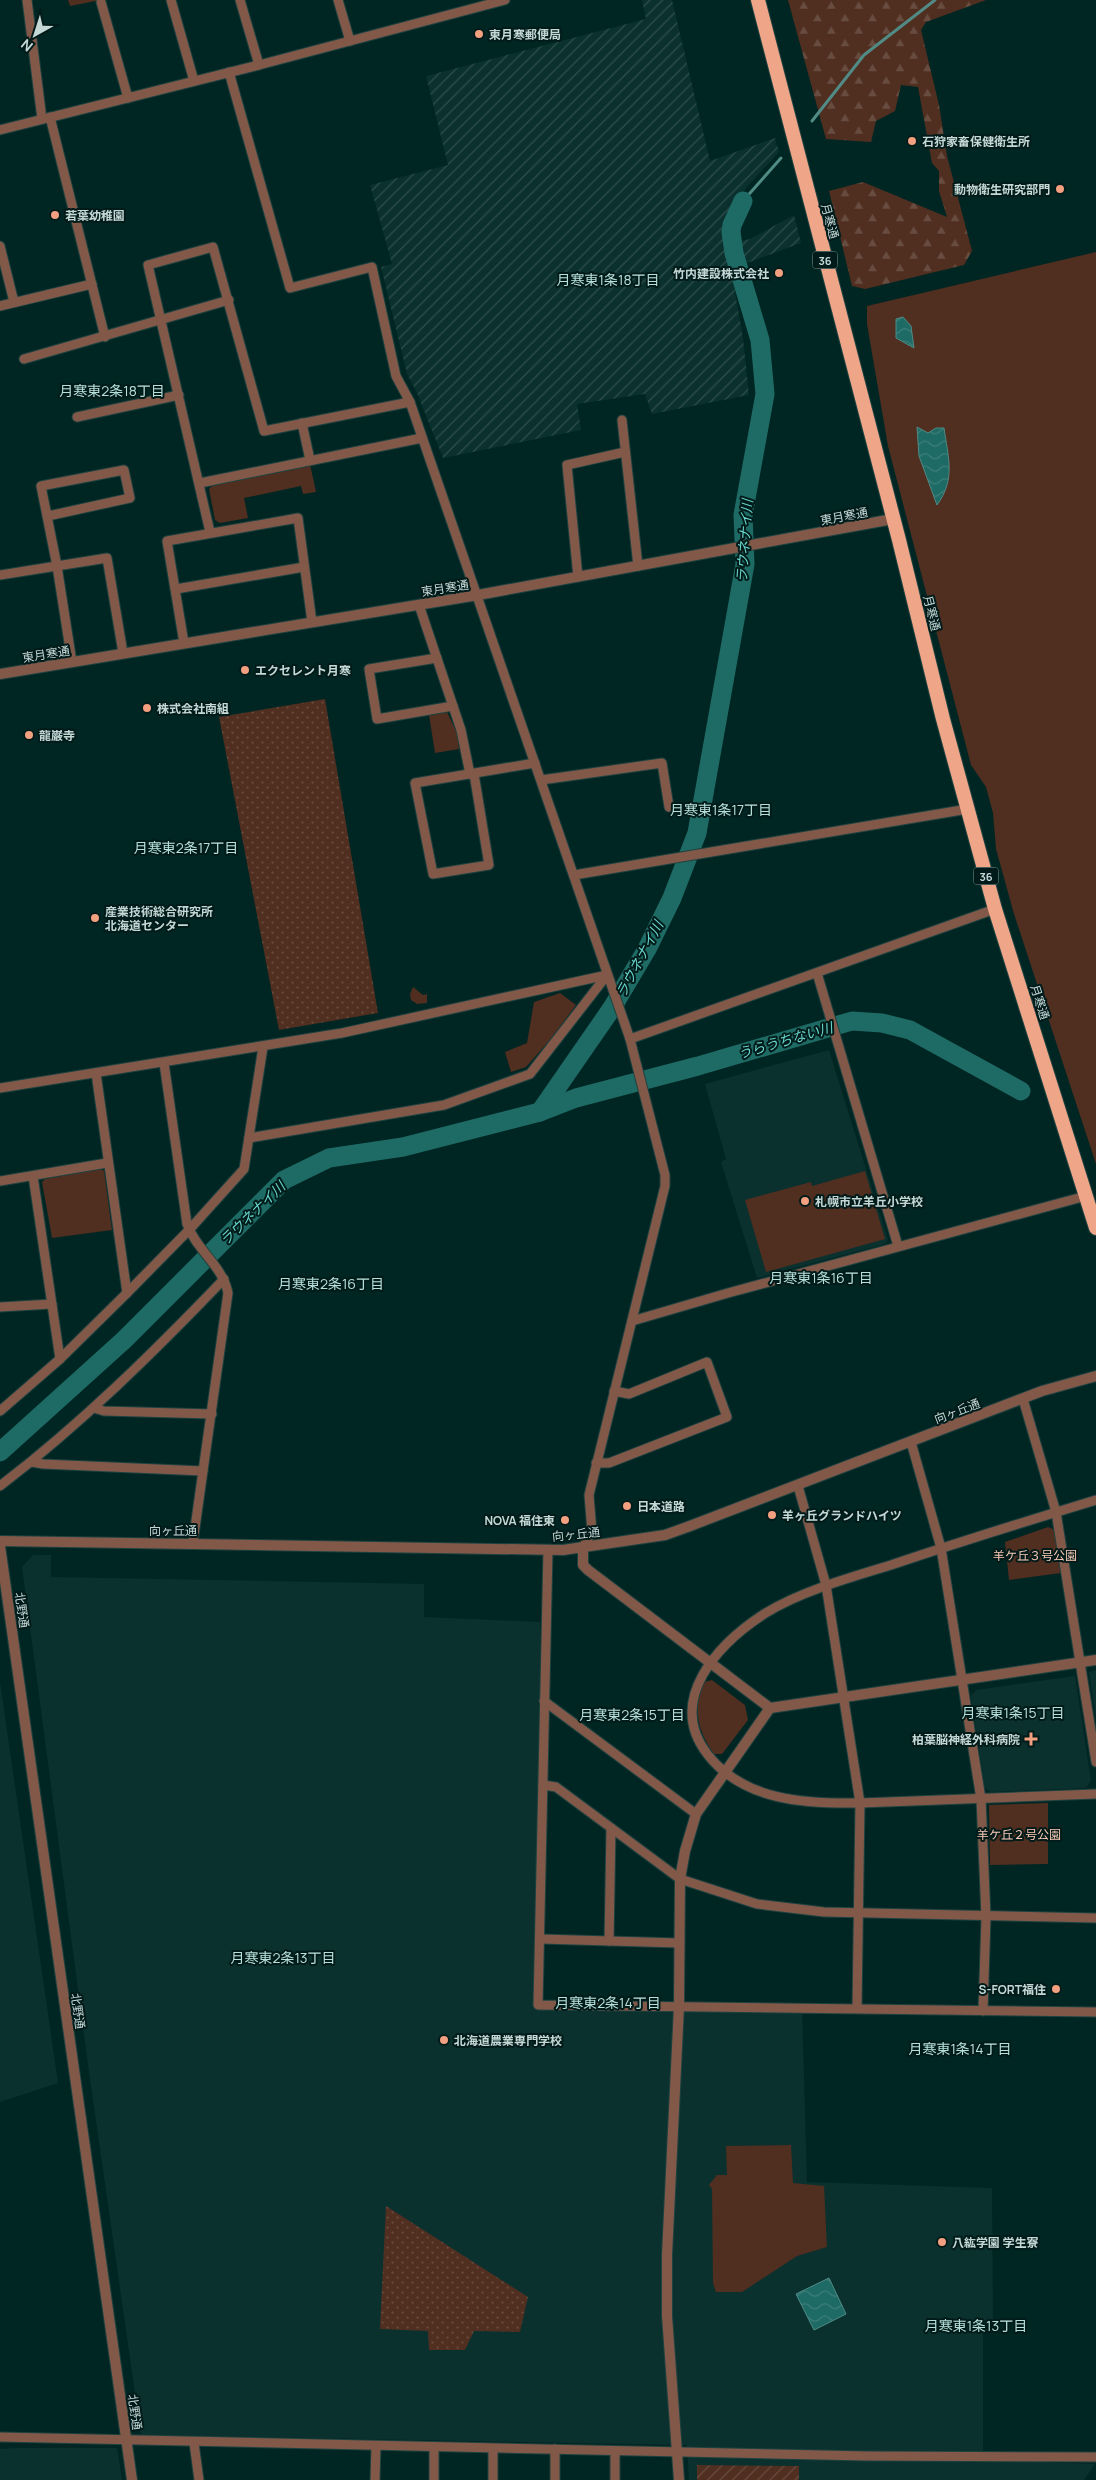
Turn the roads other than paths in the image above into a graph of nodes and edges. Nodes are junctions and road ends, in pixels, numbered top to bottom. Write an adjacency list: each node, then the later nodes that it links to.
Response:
1 (27, 0): 13 (street)
2 (171, 0): 11 (street)
3 (240, 0): 9 (street)
4 (338, 0): 8 (street)
5 (505, 0): 8 (street)
6 (758, 0): 33 (highway, 月寒通 / 36)
7 (101, 2): 12 (street)
8 (350, 41): 9 (street)
9 (259, 65): 10 (street)
10 (228, 72): 11 (street); 24 (street)
11 (194, 81): 12 (street)
12 (128, 98): 13 (street)
13 (46, 118): 14 (street); 16 (street)
14 (0, 130)
15 (0, 246): 18 (street)
16 (92, 284): 18 (street); 21 (street)
17 (229, 300): 20 (street); 20 (street); 27 (street)
18 (14, 302): 19 (street)
19 (0, 306)
20 (161, 320): 21 (street); 23 (street)
21 (105, 337): 22 (street)
22 (24, 359)
23 (179, 395): 25 (street); 31 (street)
24 (410, 402): 27 (street); 28 (street)
25 (77, 417)
26 (622, 420): 29 (street)
27 (302, 423): 30 (street)
28 (422, 438): 30 (street); 41 (street)
29 (625, 452): 36 (street); 39 (street)
30 (310, 460): 31 (street)
31 (200, 483): 34 (street)
32 (48, 516): 32 (street); 35 (street)
33 (894, 519): 36 (street, 東月寒通); 54 (highway, 月寒通 / 36)
34 (210, 532): 37 (street); 40 (street)
35 (57, 566): 38 (street); 45 (street); 47 (street)
36 (638, 566): 39 (street, 東月寒通)
37 (304, 567): 40 (street); 43 (street)
38 (0, 575)
39 (578, 577): 41 (street, 東月寒通)
40 (176, 589): 44 (street)
41 (478, 595): 42 (street, 東月寒通); 50 (street)
42 (419, 605): 43 (street, 東月寒通); 46 (street)
43 (312, 622): 44 (street, 東月寒通)
44 (184, 642): 45 (street, 東月寒通)
45 (123, 653): 47 (street, 東月寒通)
46 (437, 658): 49 (street); 49 (street)
47 (72, 662): 48 (street, 東月寒通)
48 (0, 674)
49 (453, 706): 51 (street)
50 (535, 762): 51 (street); 52 (street)
51 (472, 774): 51 (street)
52 (541, 780): 53 (street); 55 (street)
53 (669, 807)
54 (968, 809): 55 (street); 56 (highway, 月寒通 / 36)
55 (574, 875): 58 (street)
56 (995, 909): 57 (street); 68 (highway, 月寒通 / 36)
57 (817, 973): 59 (street); 71 (street)
58 (607, 975): 59 (street); 60 (street); 64 (street)
59 (630, 1039): 76 (street)
60 (262, 1047): 61 (street); 64 (street)
61 (164, 1063): 62 (street); 70 (street)
62 (96, 1073): 63 (street); 65 (street)
63 (0, 1088)
64 (249, 1138): 70 (street)
65 (107, 1163): 66 (street); 73 (street)
66 (33, 1176): 67 (street); 74 (street)
67 (0, 1181)
68 (1086, 1196): 69 (highway, 月寒通 / 36); 71 (street)
69 (1096, 1228)
70 (189, 1230): 72 (street); 73 (street)
71 (898, 1246): 76 (street)
72 (224, 1279): 81 (street); 83 (street)
73 (127, 1293): 77 (street)
74 (52, 1304): 75 (street); 77 (street)
75 (0, 1306)
76 (632, 1322): 79 (street)
77 (60, 1359): 82 (street)
78 (1096, 1376): 80 (street, 向ヶ丘通)
79 (614, 1391): 86 (street); 86 (street)
80 (1023, 1398): 84 (street, 向ヶ丘通); 91 (street)
81 (94, 1408): 83 (street); 85 (street)
82 (0, 1411)
83 (212, 1414): 87 (street)
84 (910, 1442): 89 (street, 向ヶ丘通); 96 (street)
85 (32, 1462): 87 (street); 88 (street)
86 (596, 1463): 95 (street)
87 (203, 1471): 93 (street)
88 (0, 1486)
89 (798, 1486): 95 (street, 向ヶ丘通); 98 (street)
90 (1096, 1500): 91 (street)
91 (1056, 1512): 96 (street); 100 (street)
92 (0, 1541): 93 (street, 向ヶ丘通)
93 (193, 1542): 97 (street, 向ヶ丘通)
94 (0, 1546): 126 (street, 北野通)
95 (583, 1547): 97 (street, 向ヶ丘通); 101 (street)
96 (941, 1548): 98 (street); 102 (street)
97 (548, 1550): 104 (street)
98 (826, 1585): 101 (street); 103 (street)
99 (1096, 1660): 100 (street)
100 (1081, 1663): 102 (street); 106 (street)
101 (711, 1664): 105 (street); 107 (street)
102 (962, 1680): 103 (street); 110 (street)
103 (845, 1698): 105 (street); 111 (street)
104 (544, 1701): 108 (street); 112 (street)
105 (770, 1708): 107 (street)
106 (1096, 1762)
107 (724, 1772): 111 (street); 112 (street)
108 (543, 1785): 113 (street); 118 (street)
109 (1096, 1794): 110 (street)
110 (981, 1799): 111 (street); 116 (street)
111 (860, 1803): 115 (street)
112 (696, 1814): 114 (street)
113 (611, 1828): 114 (street); 119 (street)
114 (680, 1879): 115 (street); 120 (street)
115 (857, 1912): 116 (street); 122 (street)
116 (986, 1916): 117 (street); 123 (street)
117 (1096, 1918)
118 (541, 1939): 119 (street); 121 (street)
119 (609, 1941): 120 (street)
120 (679, 1943): 121 (street)
121 (679, 2006): 122 (street); 133 (street)
122 (857, 2008): 123 (street)
123 (983, 2011): 124 (street)
124 (1096, 2012)
125 (0, 2437): 126 (street)
126 (127, 2441): 127 (street); 135 (street, 北野通)
127 (194, 2443): 128 (street); 136 (street)
128 (376, 2446): 129 (street); 137 (street)
129 (434, 2447): 130 (street); 138 (street)
130 (493, 2449): 131 (street); 139 (street)
131 (555, 2449): 132 (street); 140 (street)
132 (615, 2451): 133 (street); 141 (street)
133 (678, 2453): 134 (street); 142 (street)
134 (1096, 2458)
135 (132, 2480)
136 (199, 2480)
137 (375, 2480)
138 (434, 2480)
139 (493, 2480)
140 (555, 2480)
141 (615, 2480)
142 (679, 2480)

